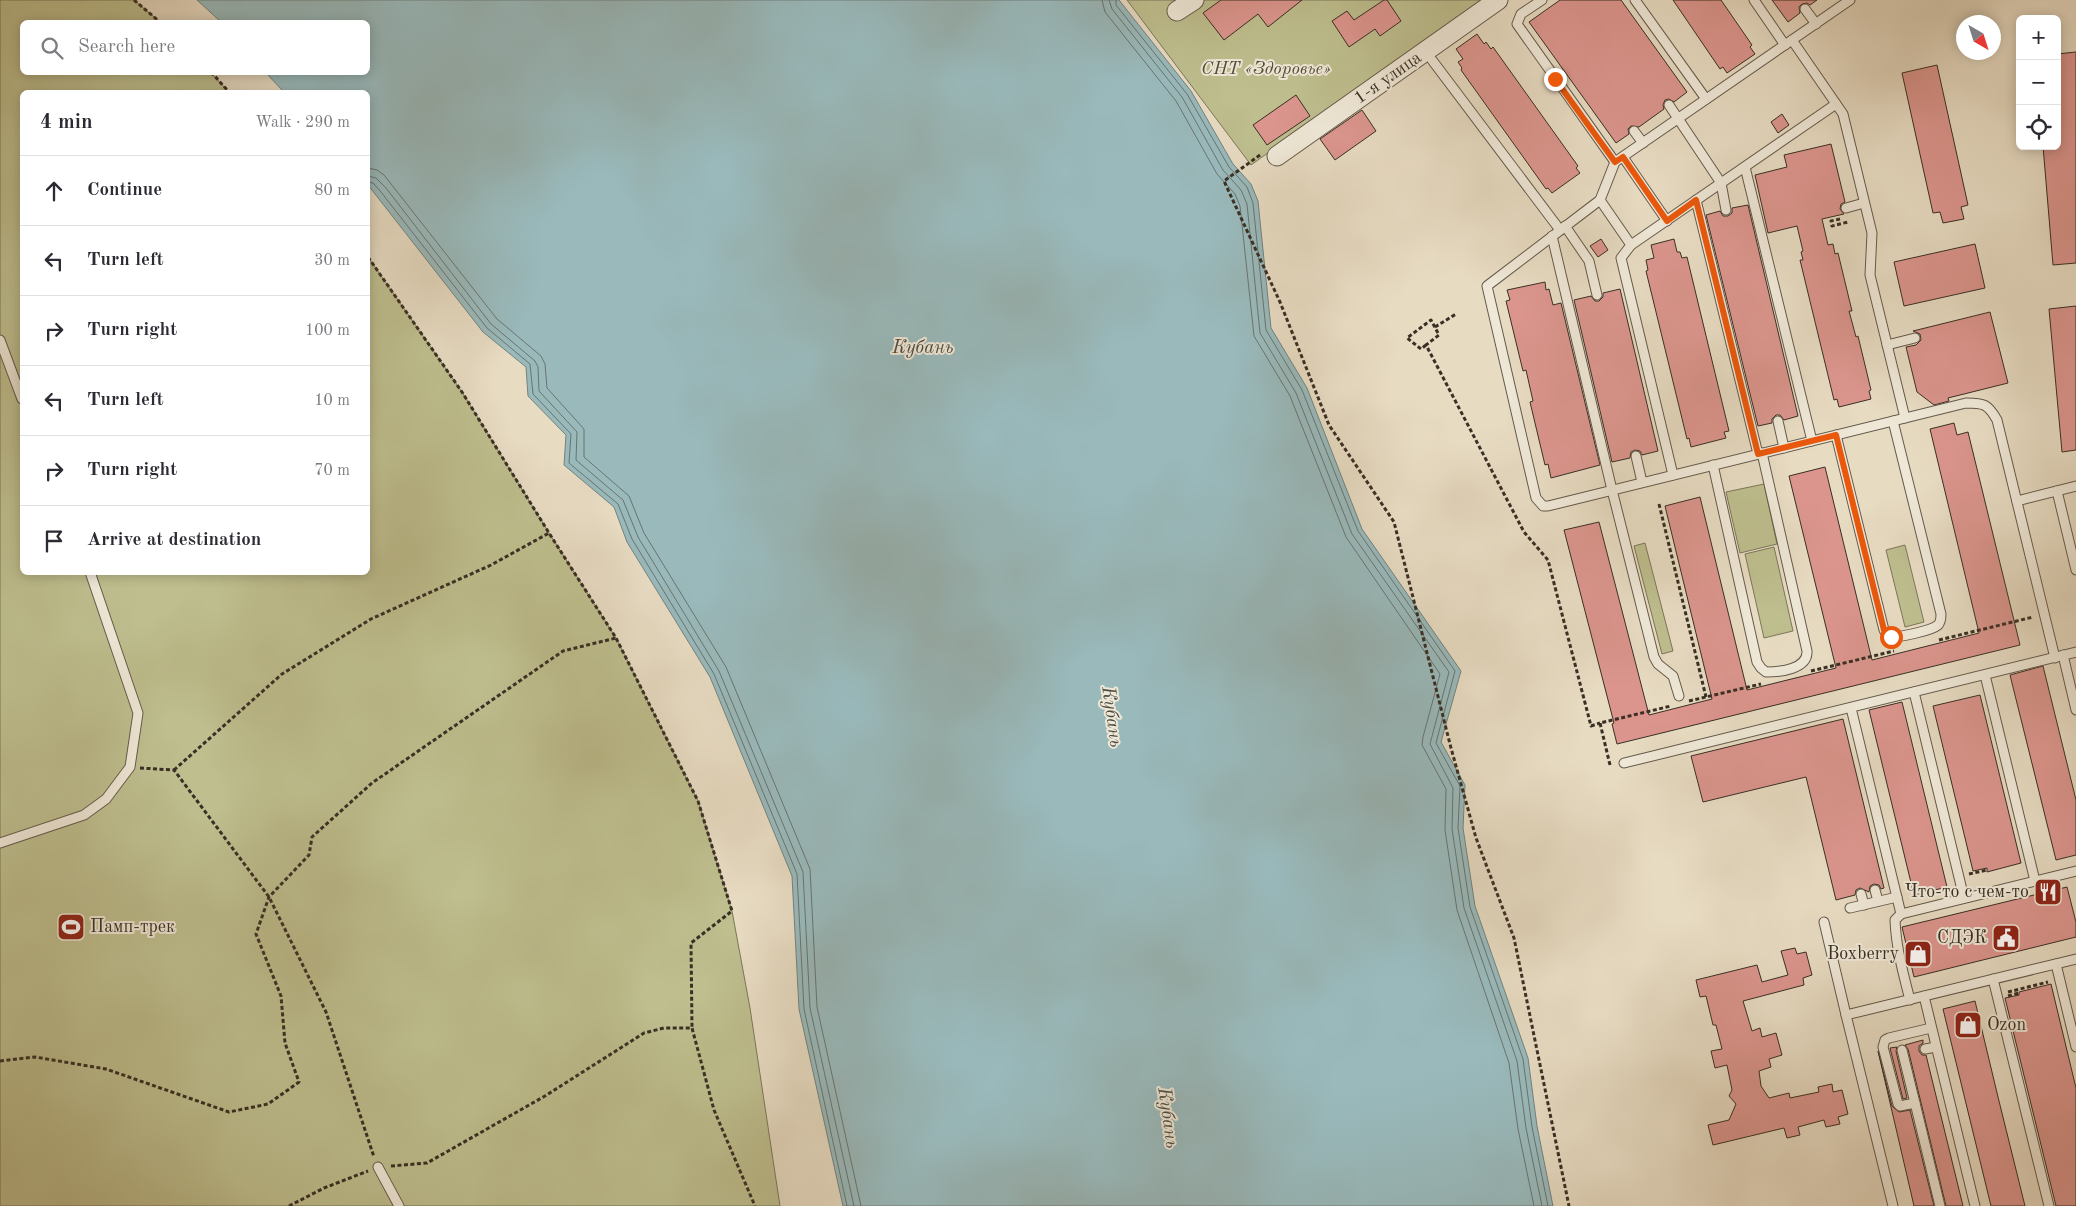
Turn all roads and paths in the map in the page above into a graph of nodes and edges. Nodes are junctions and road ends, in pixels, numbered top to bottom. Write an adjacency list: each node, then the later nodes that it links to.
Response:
1 (134, 0): 10 (path)
2 (1194, 0): 9 (street)
3 (1498, 0): 22 (street, 1-я улица)
4 (1542, 0): 23 (lane)
5 (1635, 0): 16 (lane)
6 (1754, 0): 12 (lane)
7 (1843, 2): 11 (lane)
8 (1805, 9): 11 (lane)
9 (1177, 12)
10 (158, 20)
11 (1816, 24): 12 (lane)
12 (1788, 43): 16 (lane); 17 (lane)
13 (1432, 60): 32 (lane)
14 (214, 75): 15 (path)
15 (227, 90)
16 (1706, 99): 19 (lane)
17 (1836, 104): 24 (lane); 28 (lane)
18 (1669, 105): 19 (lane)
19 (1678, 118): 21 (lane); 25 (lane)
20 (1634, 131): 21 (lane)
21 (1642, 143): 23 (lane)
22 (1270, 154): 114 (path)
23 (1619, 160): 26 (lane); 31 (lane)
24 (1745, 167): 25 (lane); 48 (lane)
25 (1721, 183): 27 (lane); 30 (lane)
26 (1600, 200): 32 (lane); 34 (lane)
27 (1696, 200): 31 (lane); 50 (lane)
28 (1864, 203): 29 (lane); 42 (lane)
29 (1846, 208)
30 (1726, 210)
31 (1667, 221): 34 (lane)
32 (1563, 228): 33 (lane); 36 (lane)
33 (1552, 236): 56 (lane); 56 (lane)
34 (1631, 245): 53 (lane)
35 (370, 260): 60 (path)
36 (1597, 295)
37 (1456, 314): 38 (path)
38 (1435, 327): 41 (path); 41 (path)
39 (1915, 338): 42 (lane)
40 (0, 340): 43 (lane)
41 (1426, 345): 72 (path)
42 (1887, 345): 44 (lane)
43 (20, 393)
44 (1905, 418): 46 (lane); 58 (lane)
45 (1778, 421): 49 (lane)
46 (1893, 421): 47 (lane); 47 (lane)
47 (1836, 435): 48 (lane)
48 (1812, 441): 49 (lane)
49 (1784, 448): 50 (lane)
50 (1760, 454): 52 (lane); 52 (lane)
51 (1636, 456): 54 (lane)
52 (1713, 465): 53 (lane)
53 (1673, 475): 54 (lane)
54 (1642, 482): 56 (lane)
55 (2076, 486): 57 (lane)
56 (1612, 490): 68 (lane)
57 (2057, 491): 58 (lane); 61 (lane)
58 (2017, 501): 65 (lane)
59 (1659, 504): 69 (path)
60 (549, 534): 63 (path); 75 (path)
61 (2076, 570)
62 (91, 575): 74 (lane)
63 (616, 638): 84 (path); 101 (path)
64 (2076, 652): 65 (lane)
65 (2059, 657): 66 (lane); 71 (lane)
66 (1985, 675): 67 (lane); 80 (lane)
67 (1914, 692): 70 (lane); 85 (lane)
68 (1679, 696)
69 (1706, 697)
70 (1851, 708): 73 (lane); 83 (lane)
71 (2076, 710)
72 (1600, 723)
73 (1624, 763)
74 (130, 767): 75 (path); 76 (lane)
75 (174, 770): 84 (path)
76 (0, 843)
77 (1987, 870): 79 (path)
78 (2076, 871): 80 (lane)
79 (1974, 873)
80 (2035, 881): 85 (lane)
81 (1876, 890): 86 (lane)
82 (1861, 894): 87 (lane)
83 (1897, 897): 86 (lane); 89 (lane)
84 (269, 898): 107 (path); 109 (path)
85 (1964, 898): 89 (lane)
86 (1878, 901): 87 (lane)
87 (1864, 905): 88 (lane)
88 (1850, 908)
89 (1901, 914): 99 (lane)
90 (1824, 922): 100 (lane)
91 (2076, 959): 92 (lane)
92 (2056, 964): 93 (lane); 95 (lane)
93 (1994, 979): 98 (lane); 118 (lane)
94 (2051, 982): 96 (path)
95 (2062, 991): 97 (lane); 104 (lane)
96 (2004, 993)
97 (2053, 994)
98 (1924, 996): 99 (lane); 102 (lane)
99 (1910, 1000): 100 (lane)
100 (1846, 1015): 115 (lane)
101 (692, 1028): 109 (path); 110 (path)
102 (1931, 1028): 103 (lane); 108 (lane)
103 (1936, 1047): 106 (lane); 117 (lane)
104 (2076, 1047)
105 (1902, 1050): 108 (lane)
106 (1925, 1050)
107 (0, 1061)
108 (1915, 1103): 116 (lane)
109 (378, 1167): 111 (path); 112 (lane)
110 (754, 1205): 113 (path)
111 (290, 1206)
112 (399, 1206)
113 (748, 1206)
114 (1569, 1206)
115 (1893, 1206)
116 (1940, 1206)
117 (1974, 1206)
118 (2049, 1206)

